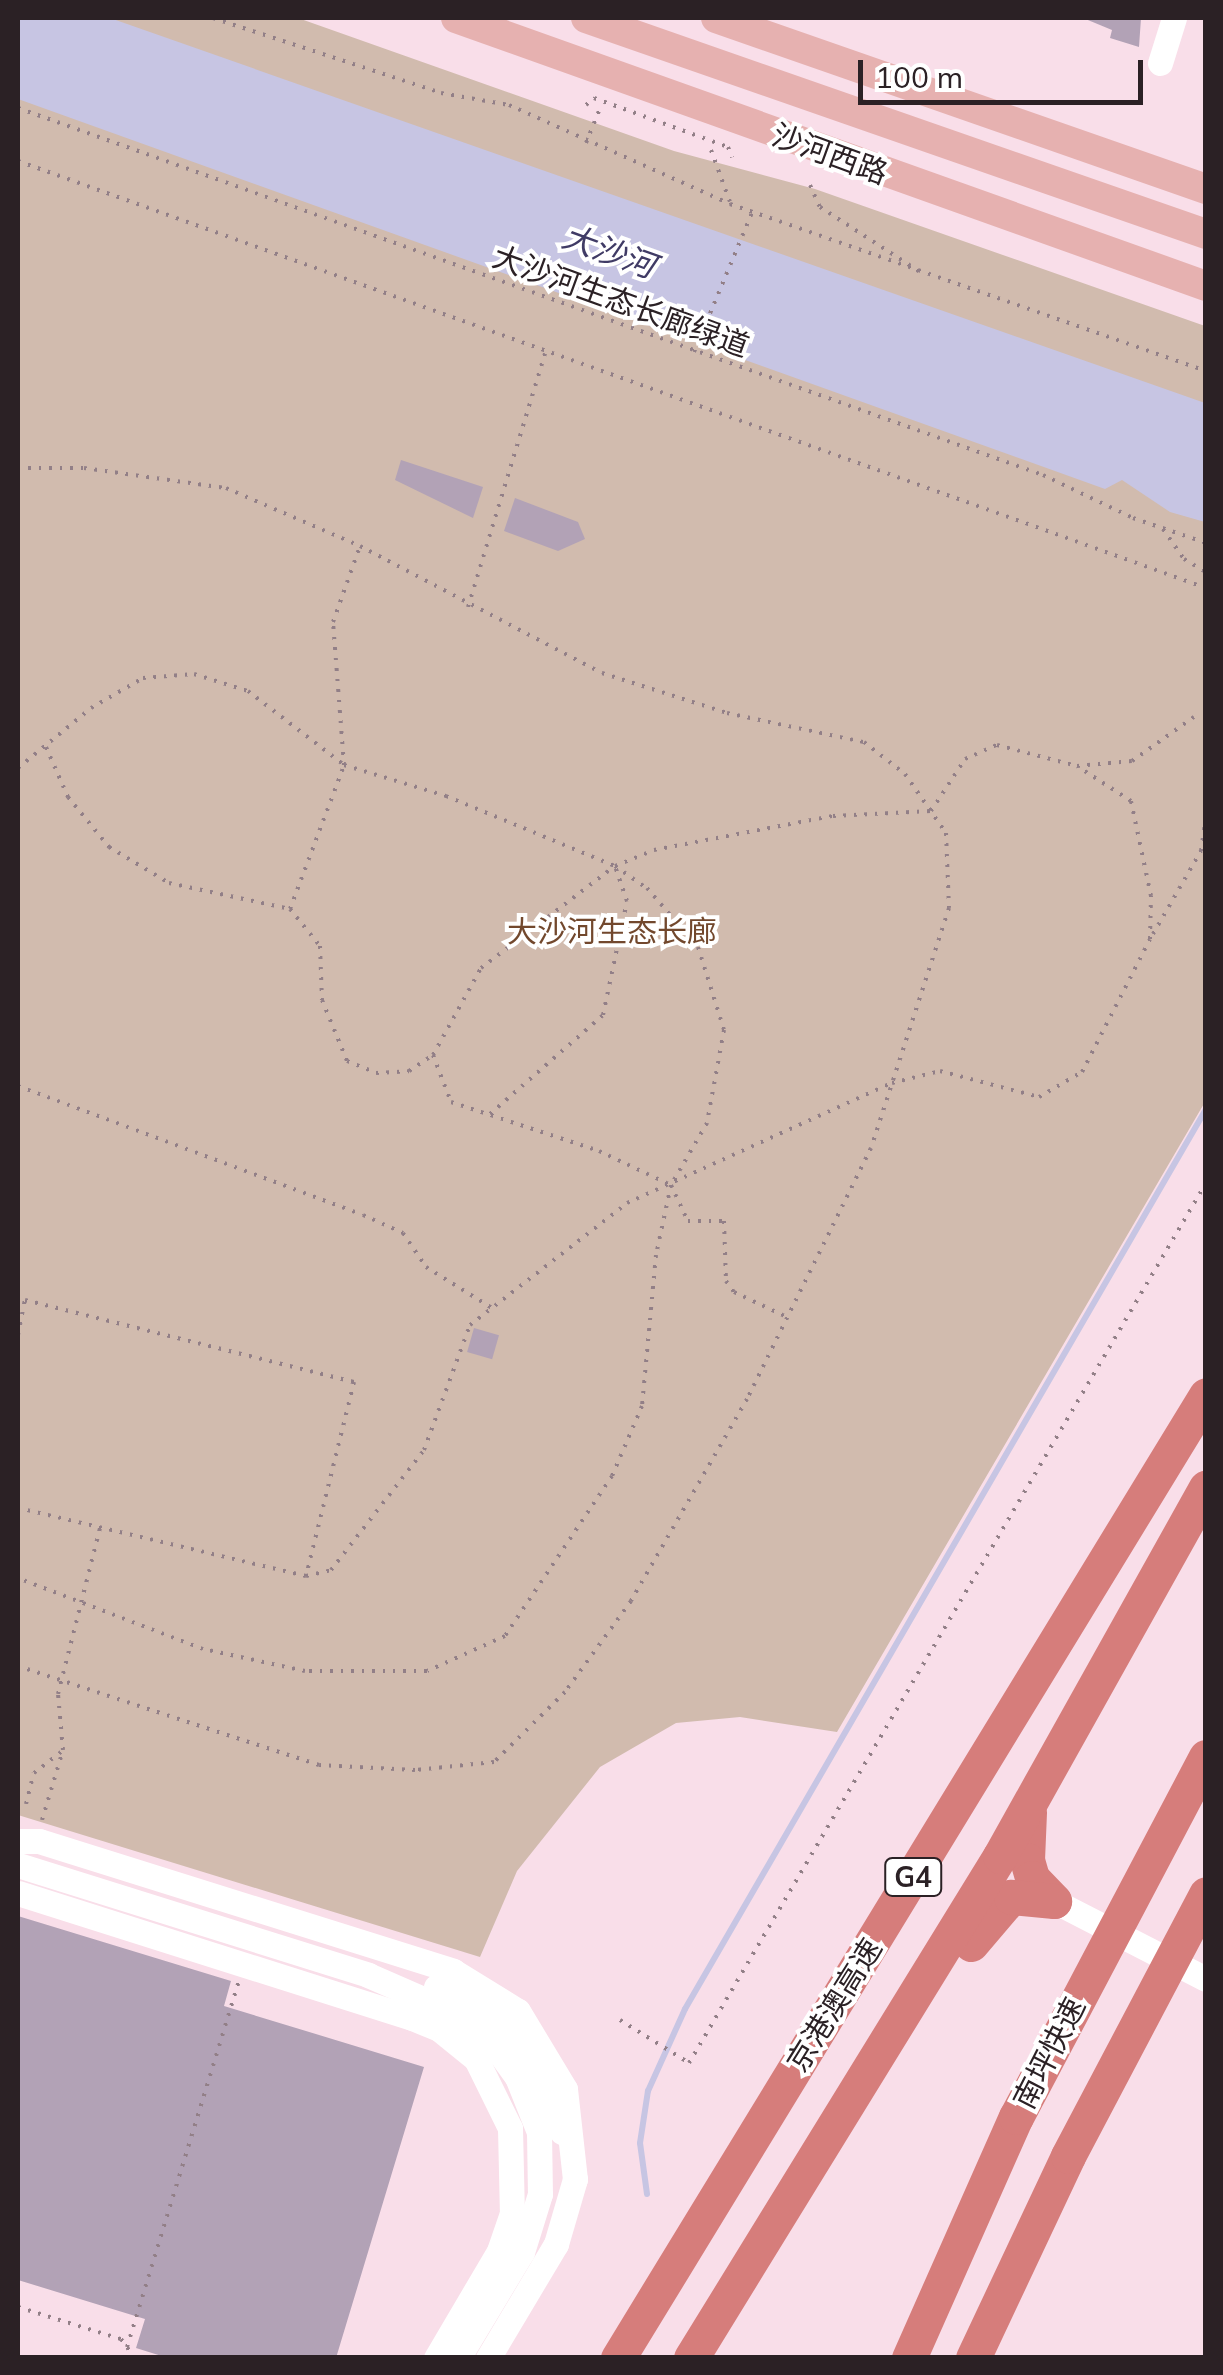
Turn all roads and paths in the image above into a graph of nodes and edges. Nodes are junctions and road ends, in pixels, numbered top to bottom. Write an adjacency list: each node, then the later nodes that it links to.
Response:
1 (213, 18): 11 (path)
2 (456, 18): 13 (main road, 沙河西路)
3 (586, 18): 15 (main road, 沙河西路)
4 (716, 18): 6 (main road)
5 (1174, 18): 7 (lane)
6 (786, 41): 15 (main road); 19 (main road)
7 (1160, 63)
8 (586, 105): 14 (path)
9 (18, 108): 25 (path, 大沙河生态长廊绿道)
10 (599, 110): 11 (path)
11 (586, 143): 20 (path)
12 (712, 150): 20 (path)
13 (828, 153): 17 (main road); 24 (main road, 沙河西路)
14 (732, 157)
15 (997, 160): 17 (main road, 沙河西路)
16 (18, 161): 26 (path)
17 (1034, 172): 22 (main road, 沙河西路)
18 (810, 185): 23 (path)
19 (1206, 189)
20 (730, 204): 21 (path)
21 (752, 212): 23 (path); 25 (path)
22 (1206, 234)
23 (932, 279): 27 (path)
24 (1206, 286)
25 (694, 352): 29 (path, 大沙河生态长廊绿道)
26 (545, 353): 33 (path); 34 (path)
27 (1206, 372)
28 (18, 468): 31 (path)
29 (1164, 529): 30 (path, 大沙河生态长廊绿道); 32 (path)
30 (1206, 543)
31 (360, 546): 34 (path); 37 (path)
32 (1206, 572)
33 (1206, 588)
34 (468, 607): 40 (path)
35 (1194, 717): 38 (path)
36 (46, 745): 37 (path); 39 (path); 43 (path)
37 (344, 765): 42 (path); 43 (path)
38 (1077, 766): 40 (path); 44 (path)
39 (18, 768)
40 (931, 811): 42 (path); 46 (path)
41 (1206, 815): 44 (path)
42 (616, 866): 45 (path); 48 (path); 50 (path)
43 (290, 910): 45 (path)
44 (1150, 938): 46 (path)
45 (433, 1055): 48 (path)
46 (892, 1083): 50 (path); 52 (path)
47 (18, 1086): 51 (path)
48 (488, 1115): 50 (path)
49 (1206, 1182): 78 (path)
50 (671, 1185): 51 (path); 52 (path); 60 (path)
51 (495, 1310): 58 (path)
52 (787, 1318): 62 (path)
53 (18, 1335): 58 (path)
54 (1206, 1394): 86 (highway, 京港澳高速 / G4)
55 (1206, 1488): 67 (highway, 京港澳高速 / G4)
56 (18, 1508): 57 (path)
57 (100, 1528): 58 (path); 60 (path)
58 (306, 1576)
59 (18, 1578): 60 (path)
60 (81, 1602): 62 (path)
61 (18, 1666): 62 (path)
62 (63, 1677): 64 (path)
63 (1206, 1746): 71 (highway)
64 (63, 1750): 66 (path); 68 (path)
65 (1206, 1757): 71 (highway, 南坪快速)
66 (56, 1774)
67 (1032, 1800): 73 (highway); 87 (highway, 京港澳高速 / G4)
68 (26, 1804)
69 (18, 1841): 79 (lane)
70 (18, 1864): 76 (lane)
71 (1142, 1874): 89 (highway, 南坪快速)
72 (18, 1893): 75 (lane)
73 (1054, 1900): 77 (lane); 88 (highway)
74 (1203, 1900): 90 (highway)
75 (243, 1964): 81 (path); 83 (lane)
76 (368, 1975): 79 (lane); 84 (lane)
77 (1206, 1980)
78 (620, 2020)
79 (575, 2179): 85 (lane)
80 (18, 2307): 81 (path)
81 (127, 2347): 82 (path)
82 (135, 2358)
83 (436, 2358)
84 (458, 2358)
85 (488, 2358)
86 (618, 2358)
87 (690, 2358)
88 (715, 2358)
89 (909, 2358)
90 (973, 2358)

